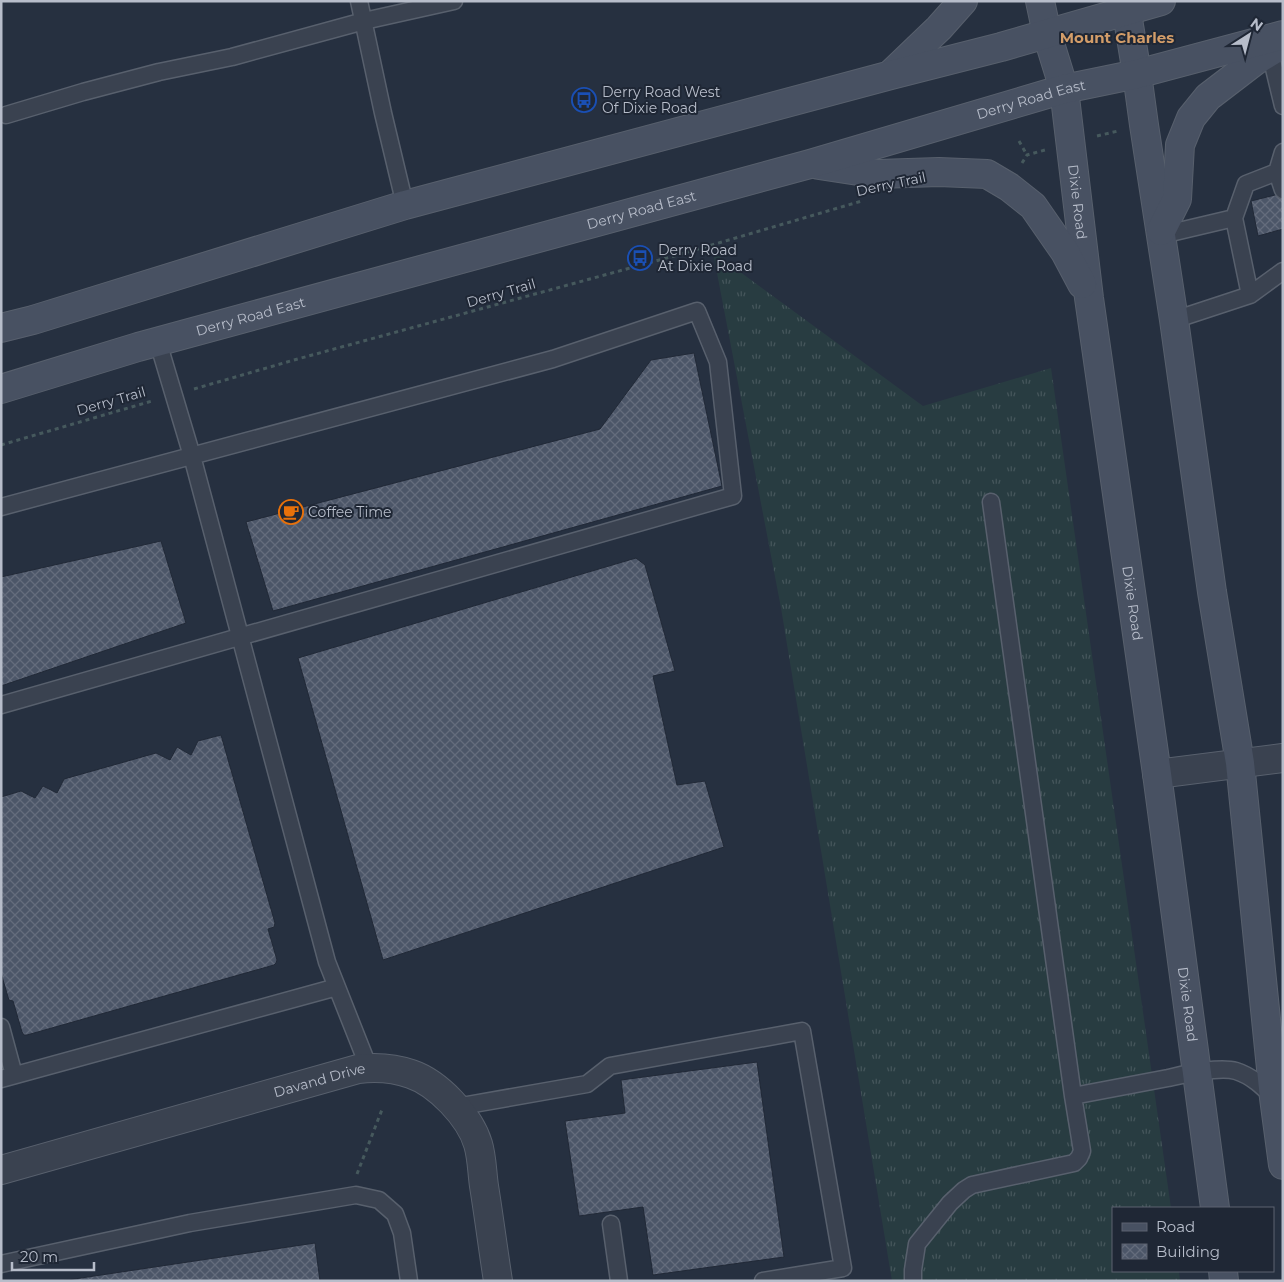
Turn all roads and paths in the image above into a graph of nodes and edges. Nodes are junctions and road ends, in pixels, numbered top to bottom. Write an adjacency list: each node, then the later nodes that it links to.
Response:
1 (359, 1): 7 (lane)
2 (454, 1): 7 (lane)
3 (963, 1): 10 (main road)
4 (1040, 1): 8 (main road, Dixie Road)
5 (1161, 1): 6 (main road)
6 (1126, 6): 8 (main road); 11 (main road)
7 (364, 22): 14 (lane); 25 (lane)
8 (1047, 34): 10 (main road); 12 (main road, Dixie Road)
9 (1278, 44): 11 (main road, Derry Road East); 13 (lane); 27 (main road)
10 (891, 74): 25 (main road)
11 (1137, 74): 12 (main road, Derry Road East); 15 (main road)
12 (1064, 89): 17 (main road, Dixie Road); 21 (main road, Derry Road East)
13 (1283, 106)
14 (6, 115)
15 (1144, 125): 17 (path); 27 (main road)
16 (1019, 141): 20 (path)
17 (1071, 143): 19 (path); 30 (main road, Dixie Road)
18 (1283, 152): 22 (lane)
19 (1032, 153)
20 (1027, 155)
21 (810, 164): 30 (main road); 33 (main road, Derry Road East)
22 (1280, 173): 23 (lane); 26 (lane)
23 (1283, 190)
24 (869, 198): 35 (path, Derry Trail)
25 (405, 205): 32 (main road)
26 (1234, 218): 27 (lane); 29 (lane)
27 (1161, 233): 31 (main road)
28 (1283, 271): 29 (lane)
29 (1250, 295): 31 (lane)
30 (1089, 298): 44 (main road, Dixie Road)
31 (1174, 320): 43 (main road)
32 (1, 328)
33 (158, 342): 34 (main road, Derry Road East); 35 (lane)
34 (1, 389)
35 (173, 395): 36 (path, Derry Trail); 37 (lane)
36 (1, 445)
37 (192, 456): 39 (lane); 40 (lane); 40 (lane)
38 (991, 502): 50 (lane)
39 (1, 507)
40 (241, 637): 41 (lane); 45 (lane)
41 (1, 705)
42 (1283, 758): 43 (street)
43 (1240, 762): 44 (street); 51 (main road)
44 (1157, 774): 48 (main road, Dixie Road)
45 (337, 987): 47 (lane); 49 (lane)
46 (1, 1028): 49 (lane)
47 (369, 1068): 52 (street, Davand Drive); 55 (street, Davand Drive)
48 (1197, 1072): 50 (lane); 51 (lane); 57 (main road, Dixie Road)
49 (8, 1077)
50 (1073, 1096): 64 (lane)
51 (1274, 1098): 54 (main road)
52 (456, 1106): 61 (street, Davand Drive); 63 (lane)
53 (383, 1107): 56 (path)
54 (1283, 1165)
55 (1, 1170)
56 (347, 1197): 59 (lane); 60 (lane)
57 (1215, 1207)
58 (611, 1224): 62 (lane)
59 (1, 1264)
60 (409, 1281)
61 (498, 1281)
62 (619, 1281)
63 (763, 1281)
64 (913, 1281)

